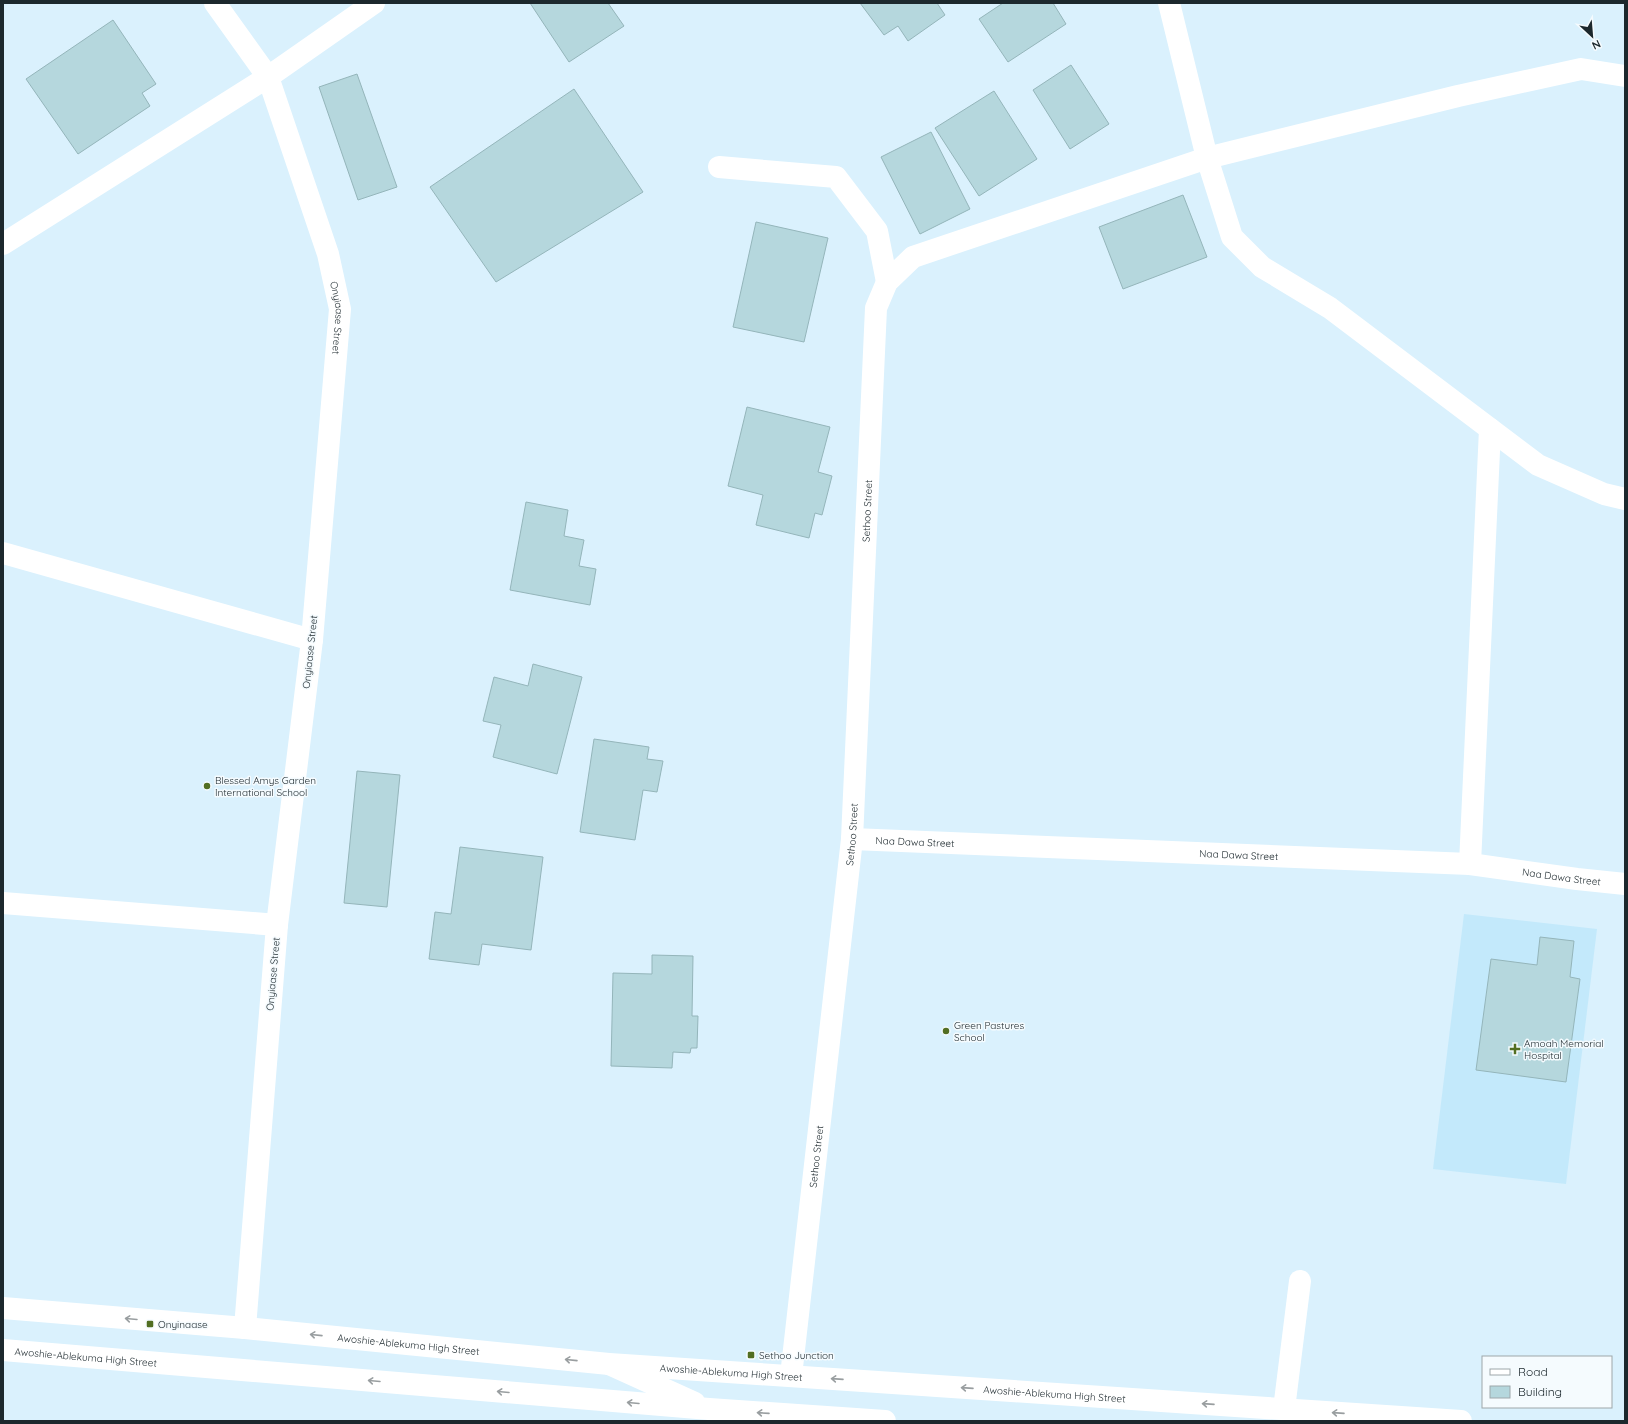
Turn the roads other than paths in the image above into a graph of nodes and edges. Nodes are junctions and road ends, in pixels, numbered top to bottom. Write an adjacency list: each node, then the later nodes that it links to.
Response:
1 (215, 3): 5 (street, Onyiaase Street)
2 (374, 3): 5 (street)
3 (1169, 3): 6 (street)
4 (1625, 76): 6 (street)
5 (268, 77): 8 (street); 13 (street, Onyiaase Street)
6 (1207, 158): 9 (street); 10 (street)
7 (719, 167): 9 (street)
8 (3, 244)
9 (885, 287): 14 (street, Sethoo Street)
10 (1490, 429): 11 (street); 15 (street)
11 (1625, 499)
12 (3, 553): 13 (street)
13 (312, 640): 18 (street, Onyiaase Street)
14 (852, 839): 15 (street, Naa Dawa Street); 24 (street, Sethoo Street)
15 (1470, 864): 16 (street, Naa Dawa Street)
16 (1625, 884)
17 (3, 903): 18 (street)
18 (277, 925): 21 (street, Onyiaase Street)
19 (1300, 1281): 26 (street)
20 (3, 1308): 21 (street, Awoshie-Ablekuma High Street, one-way to 20)
21 (245, 1328): 23 (street, Awoshie-Ablekuma High Street, one-way to 21)
22 (3, 1350): 25 (street, Awoshie-Ablekuma High Street, one-way to 22)
23 (609, 1364): 24 (street, Awoshie-Ablekuma High Street); 25 (street)
24 (791, 1376): 26 (street, Awoshie-Ablekuma High Street, one-way to 24)
25 (709, 1409): 27 (street, Awoshie-Ablekuma High Street, one-way to 25)
26 (1284, 1409): 28 (street, Awoshie-Ablekuma High Street, one-way to 26)
27 (885, 1421)
28 (1461, 1421)

